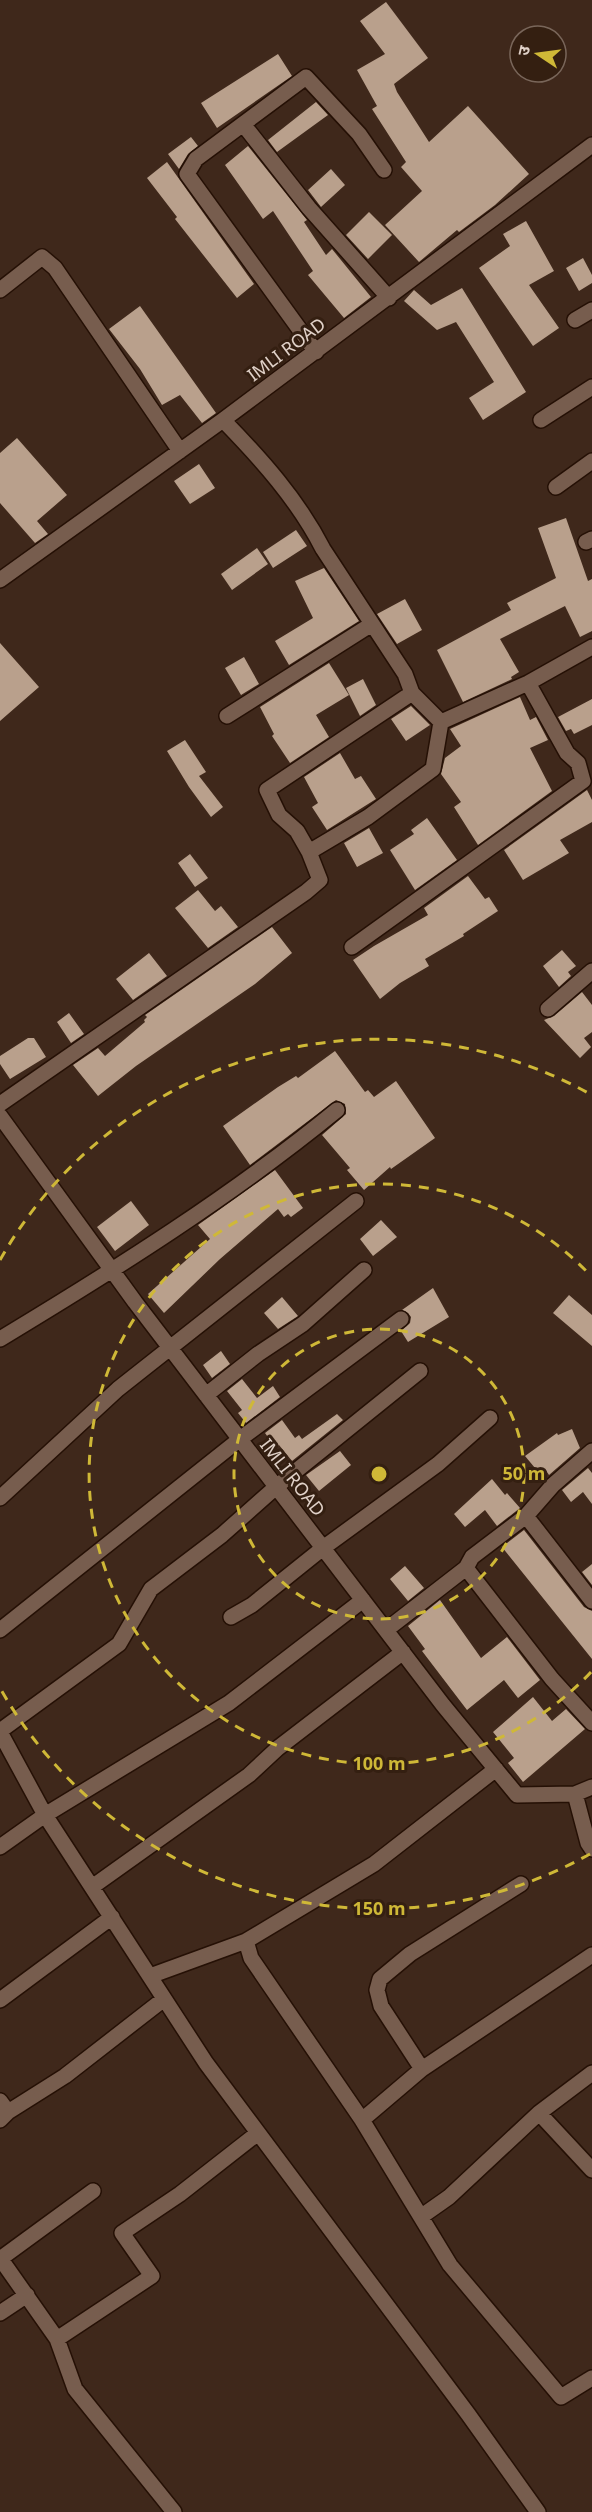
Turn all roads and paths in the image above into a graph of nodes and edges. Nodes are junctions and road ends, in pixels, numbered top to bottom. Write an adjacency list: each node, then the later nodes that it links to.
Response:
1 (243, 124): 3 (street); 5 (street); 8 (street)
2 (592, 145): 5 (street, IMLI ROAD)
3 (384, 170)
4 (0, 290): 12 (street)
5 (389, 298): 8 (street, IMLI ROAD)
6 (592, 310): 7 (street)
7 (574, 320)
8 (316, 352): 10 (street, IMLI ROAD)
9 (592, 387): 11 (street)
10 (223, 420): 12 (street, IMLI ROAD); 16 (street)
11 (541, 420)
12 (180, 451): 15 (street, IMLI ROAD)
13 (592, 461): 14 (street)
14 (556, 487)
15 (0, 580)
16 (372, 624): 19 (street); 20 (street)
17 (592, 647): 18 (street)
18 (528, 682): 21 (street); 23 (street)
19 (412, 693): 21 (street); 22 (street)
20 (227, 716)
21 (441, 722): 22 (street)
22 (309, 852): 26 (street)
23 (352, 947)
24 (592, 971): 25 (street)
25 (548, 1009)
26 (0, 1104)
27 (337, 1110): 31 (street)
28 (0, 1116): 31 (street, IMLI ROAD)
29 (356, 1201): 34 (street)
30 (364, 1270): 36 (street)
31 (112, 1271): 33 (street); 34 (street, IMLI ROAD)
32 (401, 1319): 38 (street)
33 (0, 1339)
34 (169, 1347): 36 (street, IMLI ROAD); 41 (street)
35 (420, 1371): 40 (street)
36 (206, 1395): 38 (street, IMLI ROAD)
37 (490, 1418): 43 (street)
38 (240, 1439): 40 (street, IMLI ROAD); 48 (street)
39 (592, 1451): 42 (street)
40 (276, 1487): 43 (street, IMLI ROAD); 52 (street)
41 (0, 1498)
42 (526, 1516): 44 (street); 46 (street)
43 (323, 1548): 45 (street, IMLI ROAD); 47 (street)
44 (466, 1568): 49 (street); 51 (street)
45 (363, 1600): 49 (street, IMLI ROAD); 56 (street)
46 (592, 1601)
47 (231, 1617)
48 (0, 1630)
49 (386, 1630): 50 (street, IMLI ROAD)
50 (403, 1652): 53 (street, IMLI ROAD); 60 (street)
51 (592, 1723)
52 (0, 1732): 56 (street)
53 (496, 1769): 55 (street, IMLI ROAD); 62 (street)
54 (592, 1787): 55 (street, IMLI ROAD)
55 (575, 1794): 58 (street)
56 (45, 1815): 57 (street); 60 (street)
57 (0, 1847)
58 (592, 1849)
59 (521, 1884): 67 (street)
60 (92, 1887): 61 (street)
61 (112, 1917): 64 (street); 66 (street)
62 (246, 1941): 64 (street); 71 (street)
63 (592, 1955): 67 (street)
64 (150, 1976): 65 (street)
65 (165, 1999): 69 (street); 72 (street)
66 (0, 2000)
67 (422, 2069): 71 (street)
68 (592, 2073): 70 (street)
69 (3, 2111)
70 (539, 2113): 73 (street); 75 (street)
71 (362, 2121): 75 (street)
72 (258, 2133): 79 (street); 82 (street)
73 (592, 2170)
74 (93, 2191): 76 (street)
75 (422, 2216): 80 (street)
76 (0, 2259): 77 (street)
77 (27, 2295): 78 (street); 79 (street)
78 (0, 2313)
79 (57, 2339): 81 (street)
80 (592, 2378)
81 (174, 2512)
82 (538, 2512)

